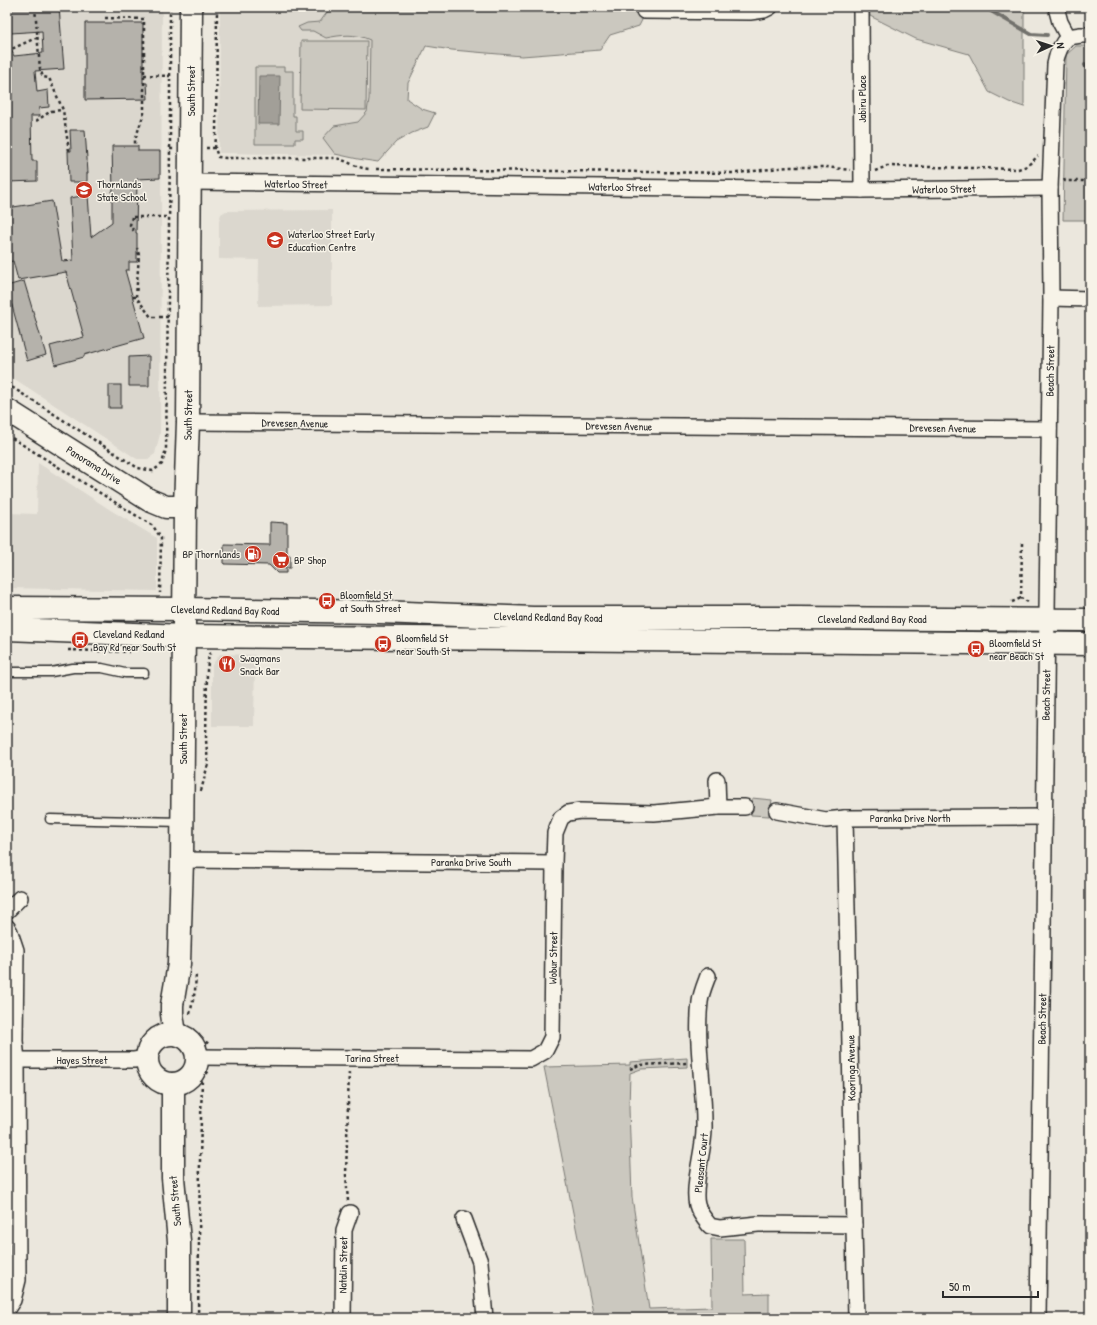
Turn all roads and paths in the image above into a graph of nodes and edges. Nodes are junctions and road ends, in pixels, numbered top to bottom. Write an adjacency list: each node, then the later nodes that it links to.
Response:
1 (35, 7): 11 (path)
2 (170, 7): 15 (path)
3 (191, 7): 20 (main road, South Street)
4 (217, 7): 19 (path)
5 (770, 7): 8 (street)
6 (861, 7): 23 (street, Jabiru Place)
7 (1056, 7): 12 (street)
8 (644, 11)
9 (105, 18): 14 (path)
10 (1090, 35): 12 (street)
11 (38, 37): 13 (path); 16 (path)
12 (1068, 37): 22 (street, Beach Street)
13 (7, 51)
14 (144, 75): 15 (path); 18 (path)
15 (170, 76): 20 (path)
16 (63, 110): 17 (path); 21 (path)
17 (36, 121)
18 (135, 146)
19 (215, 148): 20 (path); 23 (path)
20 (180, 149): 24 (main road, South Street); 28 (path)
21 (69, 151)
22 (1052, 164): 23 (path); 25 (path); 26 (street, Beach Street)
23 (862, 172): 27 (street, Jabiru Place)
24 (190, 182): 27 (street, Waterloo Street); 36 (main road, South Street)
25 (1090, 184)
26 (1050, 188): 27 (street, Waterloo Street); 31 (street, Beach Street)
27 (862, 190)
28 (169, 217): 29 (path); 33 (path)
29 (135, 233)
30 (137, 248): 33 (path)
31 (1051, 298): 32 (street); 37 (street, Beach Street)
32 (1090, 299)
33 (168, 317): 34 (path)
34 (7, 384)
35 (7, 410): 39 (main road, Panorama Drive)
36 (188, 422): 37 (street, Drevesen Avenue); 39 (main road, South Street)
37 (1049, 429): 45 (street, Beach Street)
38 (7, 435): 41 (path)
39 (185, 507): 44 (main road, South Street)
40 (1022, 543): 42 (path)
41 (160, 594)
42 (1028, 602)
43 (7, 608): 44 (main road, Cleveland Redland Bay Road)
44 (184, 609): 45 (main road, Cleveland Redland Bay Road); 48 (main road, South Street)
45 (1047, 620): 46 (main road, Cleveland Redland Bay Road); 49 (street, Beach Street)
46 (1090, 620)
47 (7, 629): 48 (main road, Cleveland Redland Bay Road)
48 (184, 636): 49 (main road, Cleveland Redland Bay Road); 62 (main road, South Street)
49 (1046, 644): 50 (main road, Cleveland Redland Bay Road); 59 (street, Beach Street)
50 (1090, 644)
51 (212, 651): 55 (path)
52 (7, 672): 53 (lane)
53 (144, 673)
54 (718, 780): 56 (street)
55 (200, 794)
56 (718, 807): 57 (street); 64 (street)
57 (745, 807)
58 (777, 811): 60 (street, Paranka Drive North)
59 (1044, 817): 60 (street, Paranka Drive North); 88 (street, Beach Street)
60 (845, 818): 81 (street, Kooringa Avenue)
61 (50, 819): 62 (lane)
62 (183, 822): 63 (main road, South Street)
63 (182, 860): 64 (street, Paranka Drive South); 70 (main road, South Street)
64 (554, 863): 71 (street, Wobur Street)
65 (20, 898): 66 (street)
66 (7, 911)
67 (7, 927): 75 (street)
68 (196, 972): 70 (path)
69 (708, 976): 76 (street, Pleasant Court)
70 (185, 1027): 72 (main road); 72 (path); 73 (main road)
71 (545, 1052): 74 (street, Tarina Street)
72 (203, 1057): 74 (street, Tarina Street); 78 (main road); 84 (path)
73 (147, 1058): 75 (street, Hayes Street); 78 (main road)
74 (349, 1058): 79 (path)
75 (17, 1060): 82 (street)
76 (701, 1062): 77 (path); 81 (street, Pleasant Court)
77 (630, 1069)
78 (173, 1084): 83 (main road, South Street)
79 (350, 1213): 85 (street, Natalin Street)
80 (464, 1219): 86 (street)
81 (854, 1225): 87 (street, Kooringa Avenue)
82 (7, 1309)
83 (179, 1318)
84 (198, 1318)
85 (343, 1318)
86 (485, 1318)
87 (856, 1318)
88 (1038, 1318)

